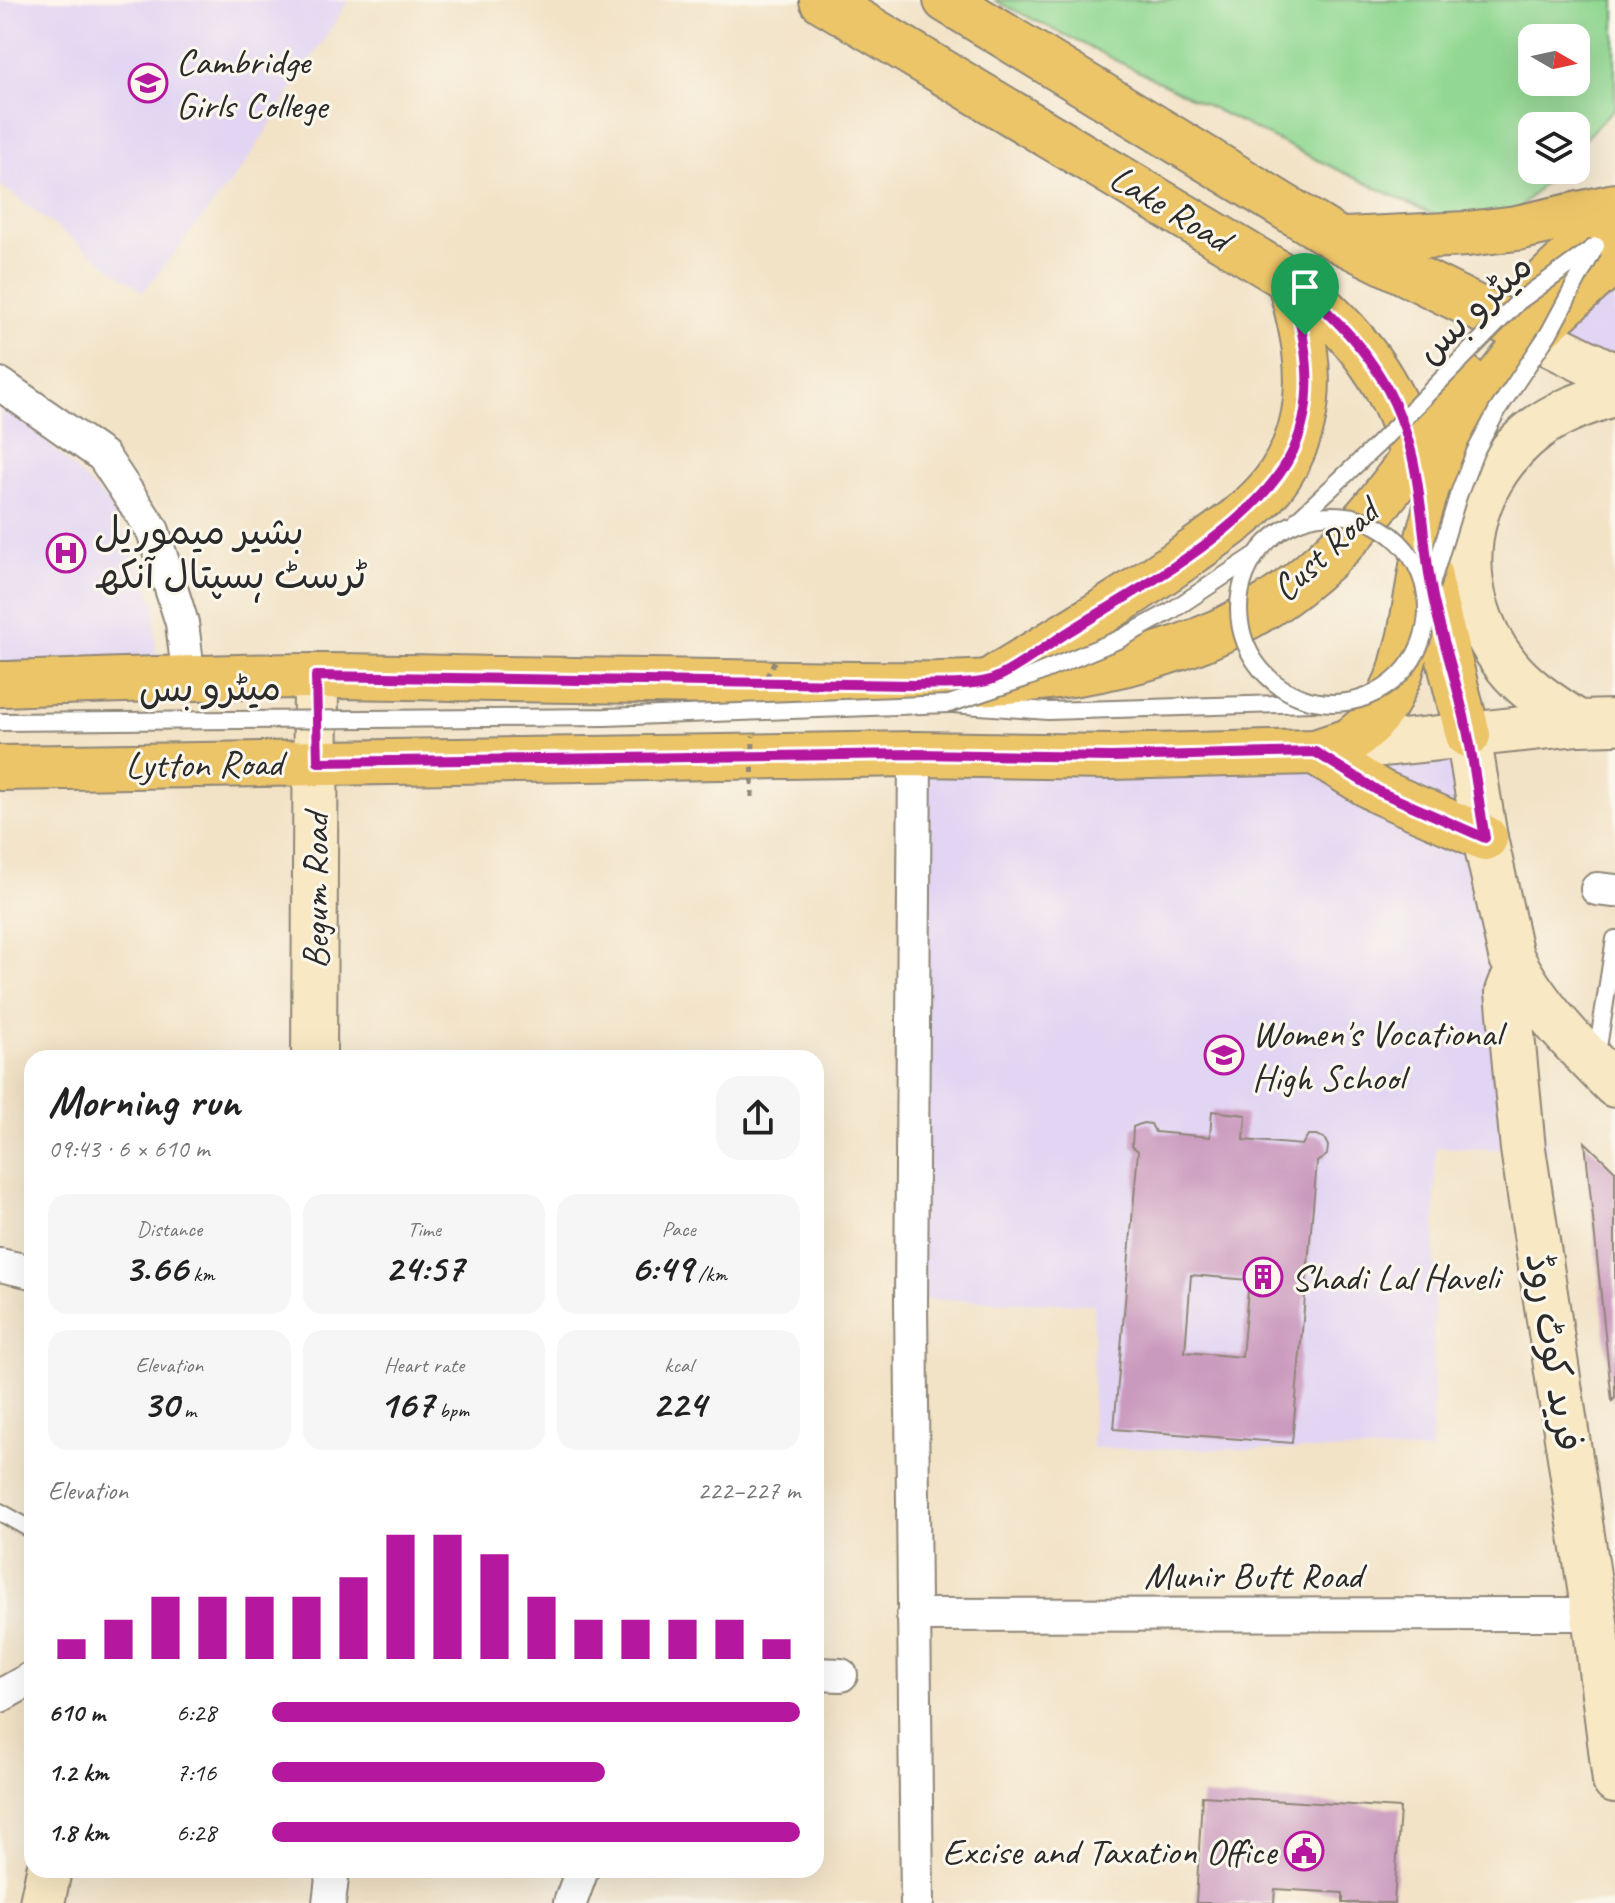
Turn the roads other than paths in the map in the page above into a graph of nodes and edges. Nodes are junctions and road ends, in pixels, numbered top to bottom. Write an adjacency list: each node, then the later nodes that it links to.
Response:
1 (822, 0): 7 (main road, Lake Road)
2 (946, 0): 5 (main road)
3 (1615, 206): 5 (main road)
4 (1615, 226): 6 (lane, میٹرو بس)
5 (1339, 240): 8 (main road)
6 (1609, 240): 8 (main road, Cust Road); 13 (lane, میٹرو بس, bridge); 16 (lane, میٹرو بس, bridge)
7 (1289, 279): 12 (main road, Lake Road); 19 (main road)
8 (1518, 328): 9 (street); 12 (main road, Cust Road); 14 (main road, Cust Road)
9 (1615, 376)
10 (0, 384): 18 (street)
11 (1615, 393): 24 (street)
12 (1412, 456): 14 (main road, Lake Road); 19 (main road, Cust Road)
13 (1296, 522): 15 (lane, میٹرو بس, bridge); 16 (lane, میٹرو بس, bridge)
14 (1425, 549): 25 (main road, Lake Road); 26 (main road, Cust Road)
15 (1254, 556): 21 (lane, میٹرو بس, bridge); 22 (lane, میٹرو بس, bridge)
16 (1427, 598): 22 (lane, میٹرو بس, bridge)
17 (316, 676): 18 (main road); 21 (main road); 29 (street, Begum Road)
18 (189, 680): 20 (main road)
19 (991, 680): 21 (main road, Cust Road)
20 (0, 684)
21 (932, 694): 22 (lane, میٹرو بس, bridge); 23 (lane, میٹرو بس, bridge)
22 (1314, 703)
23 (0, 722)
24 (1597, 723): 25 (street)
25 (1468, 735): 26 (street); 31 (street)
26 (1315, 752): 28 (main road, Cust Road); 31 (main road)
27 (915, 754): 28 (main road, Lytton Road); 29 (main road, Lytton Road); 41 (street)
28 (1223, 755)
29 (318, 762): 30 (main road, Lytton Road); 34 (street, Begum Road)
30 (0, 768)
31 (1485, 838): 33 (street)
32 (1615, 939): 35 (lane)
33 (1512, 955): 35 (street); 40 (street, فرید کوٹ روڈ)
34 (314, 1050)
35 (1605, 1075)
36 (0, 1265): 37 (street)
37 (24, 1270)
38 (0, 1512): 39 (lane)
39 (24, 1526)
40 (1594, 1614): 41 (street, Munir Butt Road); 44 (street, فرید کوٹ روڈ)
41 (913, 1615): 51 (street)
42 (24, 1682): 43 (street)
43 (0, 1696)
44 (1615, 1781)
45 (47, 1878): 48 (street)
46 (332, 1878): 49 (street)
47 (579, 1878): 50 (street)
48 (42, 1903)
49 (329, 1903)
50 (570, 1903)
51 (917, 1903)

